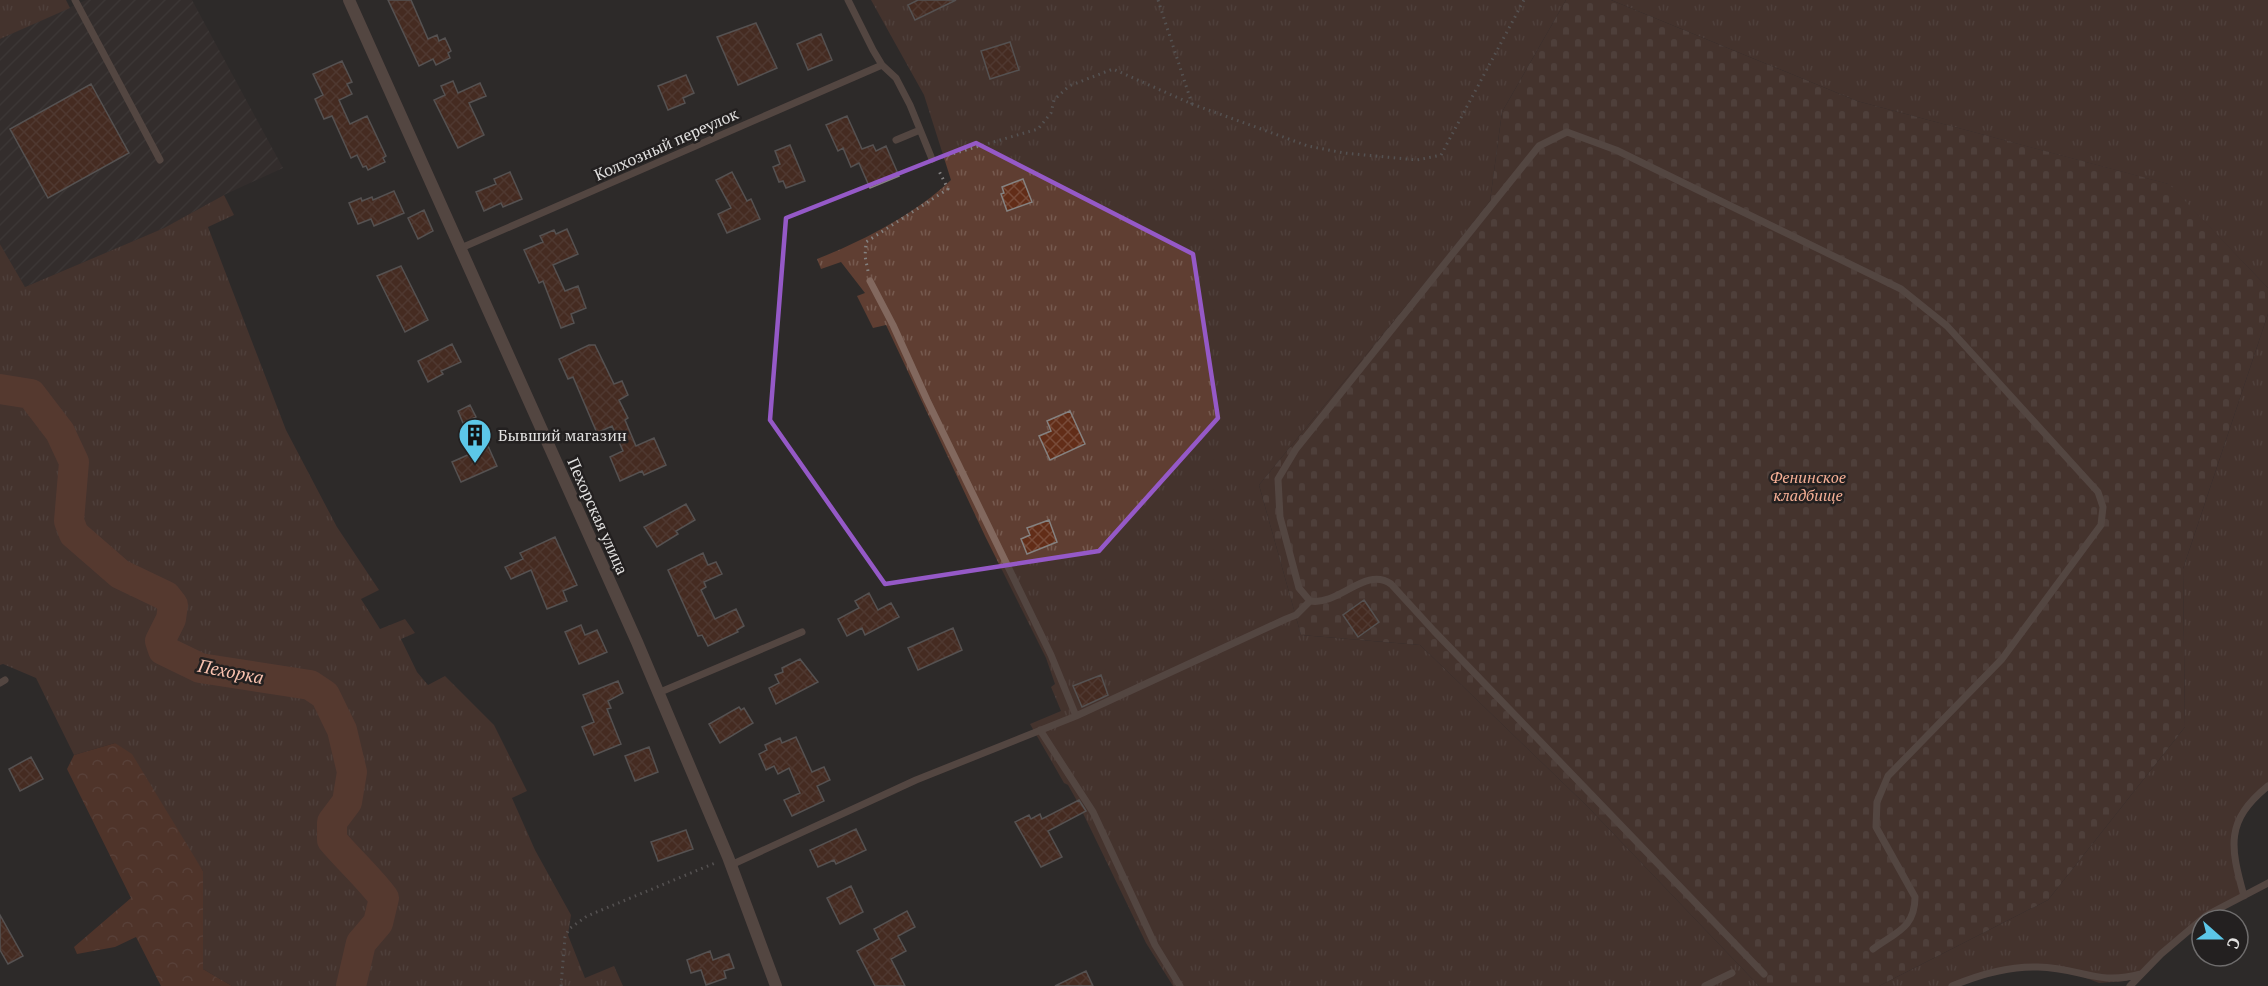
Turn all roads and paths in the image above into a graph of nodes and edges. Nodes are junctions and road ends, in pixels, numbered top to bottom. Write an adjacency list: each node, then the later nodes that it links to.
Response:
1 (75, 0): 11 (lane)
2 (349, 0): 12 (street, Пехорская улица)
3 (848, 0): 6 (lane)
4 (1158, 0): 7 (path)
5 (1524, 0): 7 (path)
6 (882, 65): 8 (lane); 12 (lane, Колхозный переулок)
7 (1192, 104): 10 (path)
8 (920, 130): 9 (lane); 10 (lane)
9 (896, 140)
10 (932, 159): 13 (path)
11 (160, 160)
12 (461, 248): 16 (street, Пехорская улица)
13 (870, 280): 17 (lane)
14 (1310, 601): 17 (lane); 23 (lane); 25 (lane)
15 (802, 632): 16 (lane)
16 (658, 693): 20 (street, Пехорская улица)
17 (1076, 716): 18 (lane)
18 (1040, 730): 20 (lane); 30 (lane)
19 (2268, 786): 22 (lane)
20 (729, 861): 28 (path); 29 (street, Пехорская улица)
21 (2268, 883): 22 (lane)
22 (2244, 896): 26 (lane)
23 (1873, 949)
24 (1732, 973): 31 (lane)
25 (1764, 974)
26 (2141, 974): 27 (lane); 33 (lane)
27 (2101, 984): 32 (lane)
28 (561, 986)
29 (776, 986)
30 (1180, 986)
31 (1705, 986)
32 (1952, 986)
33 (2130, 986)

